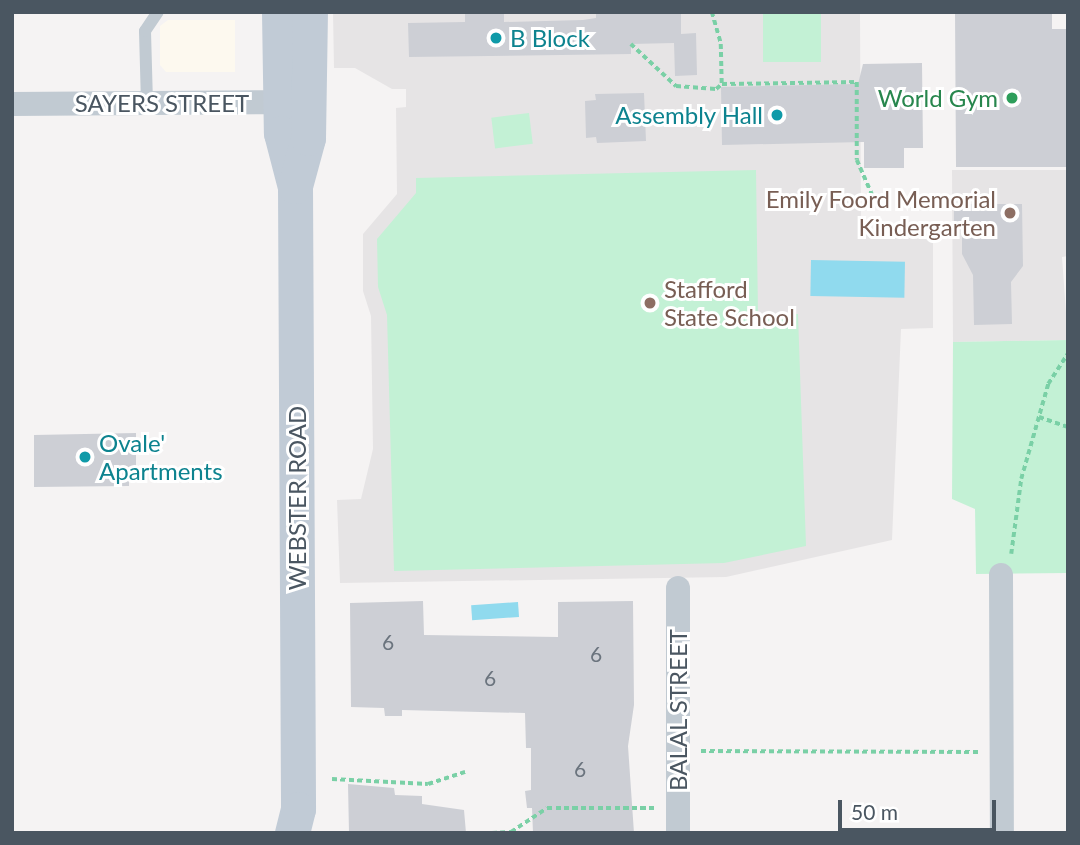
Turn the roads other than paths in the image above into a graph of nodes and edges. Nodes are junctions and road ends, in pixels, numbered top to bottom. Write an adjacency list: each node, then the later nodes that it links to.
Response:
1 (158, 12): 5 (lane)
2 (279, 12): 4 (main road, WEBSTER ROAD)
3 (310, 12): 4 (main road, WEBSTER ROAD)
4 (295, 97): 5 (street, SAYERS STREET); 9 (main road, WEBSTER ROAD)
5 (147, 103): 6 (street, SAYERS STREET)
6 (12, 104)
7 (1001, 575): 11 (street)
8 (678, 588): 10 (street, BALAL STREET)
9 (299, 825)
10 (678, 833)
11 (1002, 833)

